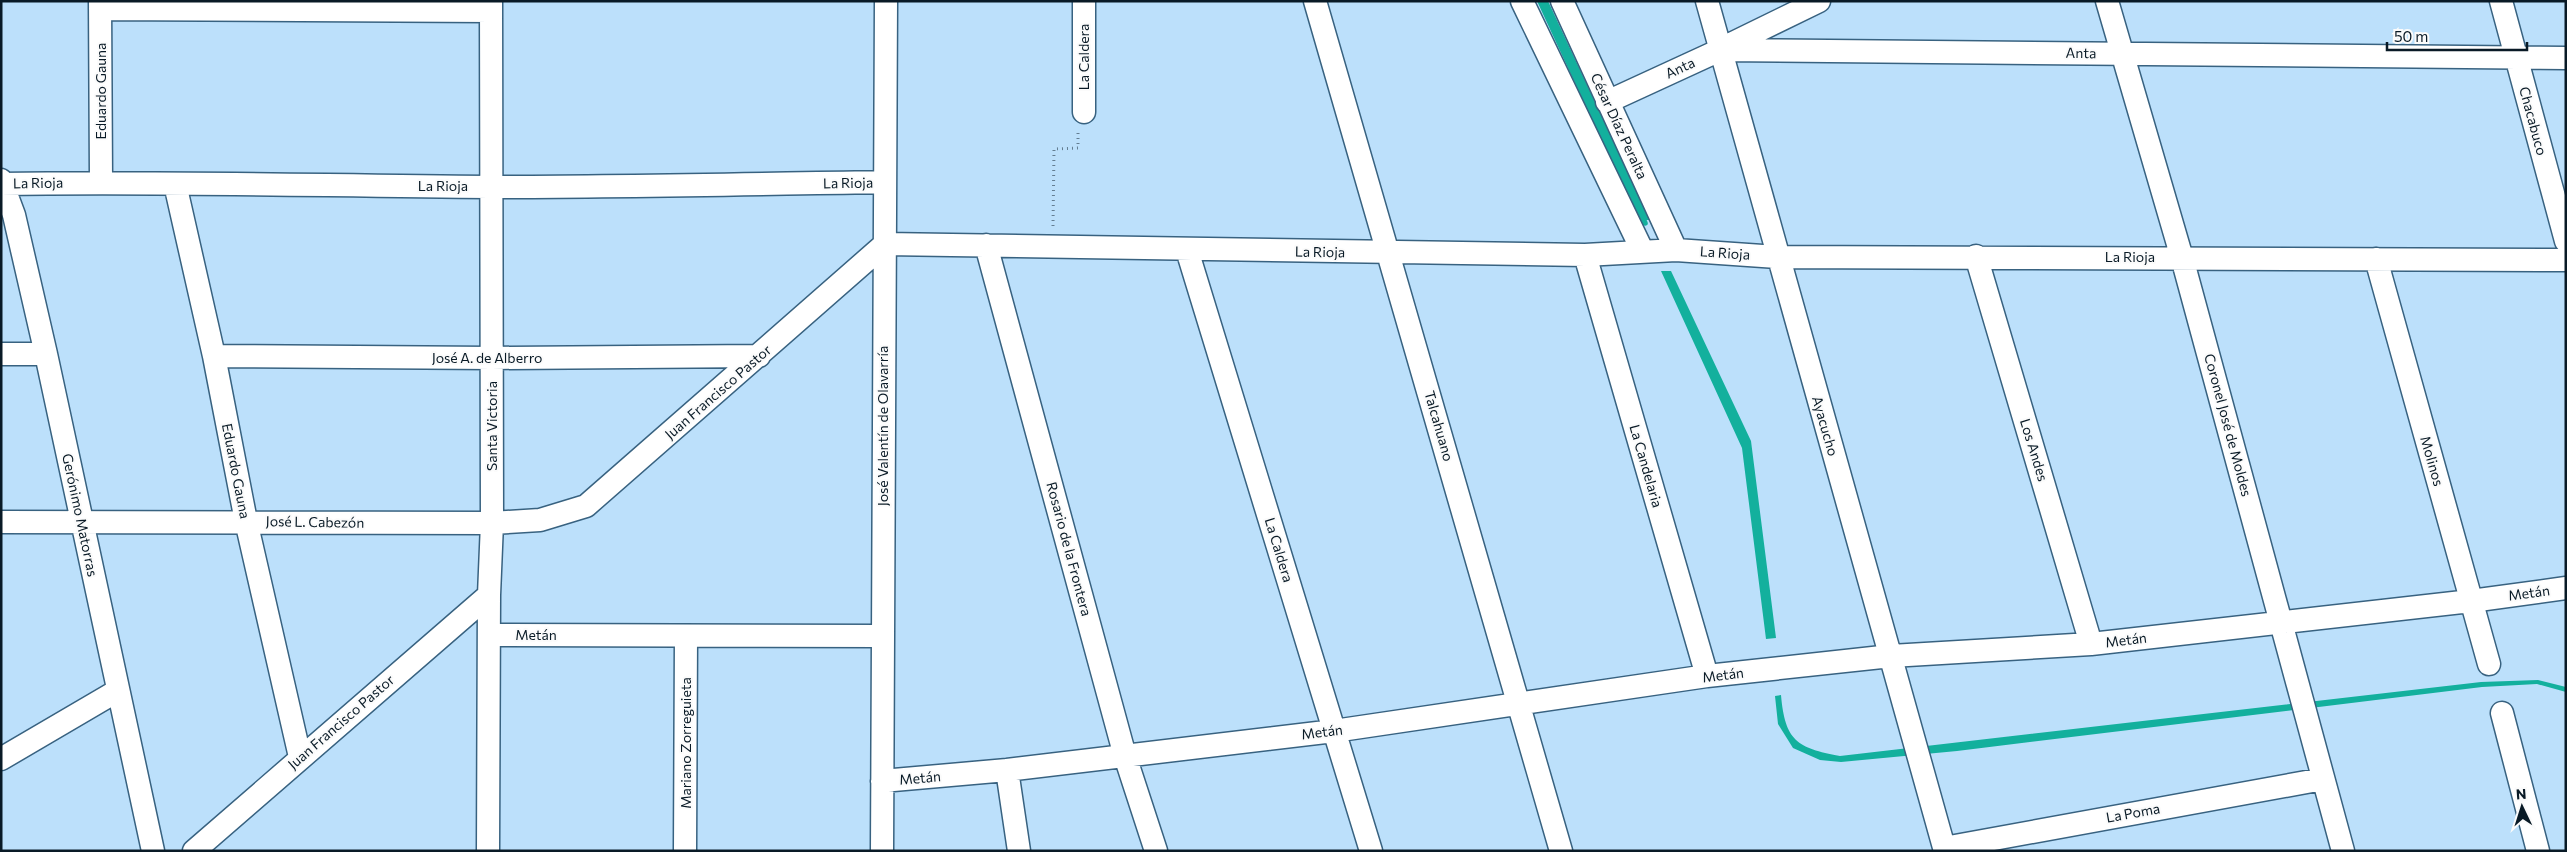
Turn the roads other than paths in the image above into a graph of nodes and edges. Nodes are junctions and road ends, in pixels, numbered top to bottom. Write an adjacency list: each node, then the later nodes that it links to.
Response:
1 (886, 1): 20 (street, José Valentín de Olavarría)
2 (1084, 1): 17 (street, La Caldera)
3 (1315, 1): 29 (street, Talcahuano)
4 (1522, 1): 27 (street)
5 (1562, 1): 16 (street, César Díaz Peralta)
6 (1707, 1): 12 (street, Ayacucho)
7 (1819, 1): 12 (street)
8 (2107, 1): 13 (street, Coronel José de Moldes)
9 (2501, 1): 14 (street, Chacabuco)
10 (100, 5): 11 (street); 19 (street, Eduardo Gauna)
11 (491, 6): 22 (street, Santa Victoria)
12 (1720, 50): 13 (street, Anta); 16 (street, Anta); 32 (street, Ayacucho)
13 (2122, 54): 14 (street, Anta); 33 (street, Coronel José de Moldes)
14 (2516, 58): 15 (street, Anta); 23 (street, Chacabuco)
15 (2566, 58)
16 (1607, 102): 28 (street, César Díaz Peralta)
17 (1084, 112)
18 (2, 182): 19 (street, La Rioja); 37 (street, Gerónimo Matorras)
19 (101, 182): 21 (street, La Rioja)
20 (884, 182): 22 (street, La Rioja); 24 (street, José Valentín de Olavarría)
21 (175, 184): 22 (street, La Rioja); 38 (street, Eduardo Gauna)
22 (491, 187): 40 (street, Santa Victoria)
23 (2566, 241)
24 (885, 244): 25 (street, La Rioja); 39 (street, Juan Francisco Pastor); 52 (street, José Valentín de Olavarría)
25 (986, 245): 26 (street, La Rioja); 62 (street, Rosario de la Frontera)
26 (1187, 250): 29 (street, La Rioja); 60 (street, La Caldera)
27 (1642, 250): 28 (street, La Rioja); 30 (street, La Rioja)
28 (1676, 250): 32 (street, La Rioja)
29 (1388, 252): 30 (street, La Rioja); 58 (street, Talcahuano)
30 (1585, 255): 56 (street, La Candelaria)
31 (1976, 256): 32 (street, La Rioja); 33 (street, La Rioja); 53 (street, Los Andes)
32 (1777, 257): 54 (street, Ayacucho)
33 (2182, 258): 34 (street, La Rioja); 49 (street, Coronel José de Moldes)
34 (2376, 259): 35 (street, La Rioja); 48 (street, Molinos)
35 (2566, 260)
36 (1, 354): 37 (street)
37 (46, 354): 42 (street, Gerónimo Matorras)
38 (214, 356): 40 (street, José A. de Alberro); 43 (street, Eduardo Gauna)
39 (760, 356): 40 (street, José A. de Alberro); 41 (street, Juan Francisco Pastor)
40 (492, 358): 45 (street, Santa Victoria)
41 (540, 520): 45 (street, José L. Cabezón)
42 (81, 521): 43 (street, José L. Cabezón); 44 (street, José L. Cabezón); 57 (street, Gerónimo Matorras)
43 (246, 521): 45 (street, José L. Cabezón); 63 (street, Eduardo Gauna)
44 (1, 522)
45 (492, 523): 47 (street, Santa Victoria)
46 (2566, 588): 48 (street, Metán)
47 (489, 595): 50 (street, Santa Victoria); 63 (street, Juan Francisco Pastor)
48 (2471, 601): 49 (street, Metán); 55 (street, Molinos)
49 (2281, 621): 53 (street, Metán); 65 (street, Coronel José de Moldes)
50 (489, 635): 51 (street, Metán); 70 (street, Santa Victoria)
51 (686, 636): 52 (street, Metán); 71 (street, Mariano Zorreguieta)
52 (882, 636): 66 (street, José Valentín de Olavarría)
53 (2091, 644): 54 (street, Metán)
54 (1891, 656): 56 (street, Metán); 67 (street, Ayacucho)
55 (2489, 664)
56 (1707, 676): 58 (street, Metán)
57 (117, 690): 61 (street); 68 (street, Gerónimo Matorras)
58 (1520, 703): 60 (street, Metán); 76 (street, Talcahuano)
59 (2502, 713): 78 (street)
60 (1334, 731): 62 (street, Metán); 75 (street, La Caldera)
61 (4, 751)
62 (1125, 756): 64 (street, Metán); 74 (street, Rosario de la Frontera)
63 (300, 757): 69 (street, Juan Francisco Pastor)
64 (1007, 770): 66 (street, Metán); 73 (street)
65 (2323, 779): 67 (street, La Poma); 77 (street, Coronel José de Moldes)
66 (882, 781): 72 (street, José Valentín de Olavarría)
67 (1945, 849)
68 (154, 851)
69 (194, 851)
70 (488, 851)
71 (685, 851)
72 (882, 851)
73 (1019, 851)
74 (1156, 851)
75 (1371, 851)
76 (1561, 851)
77 (2342, 851)
78 (2538, 851)

